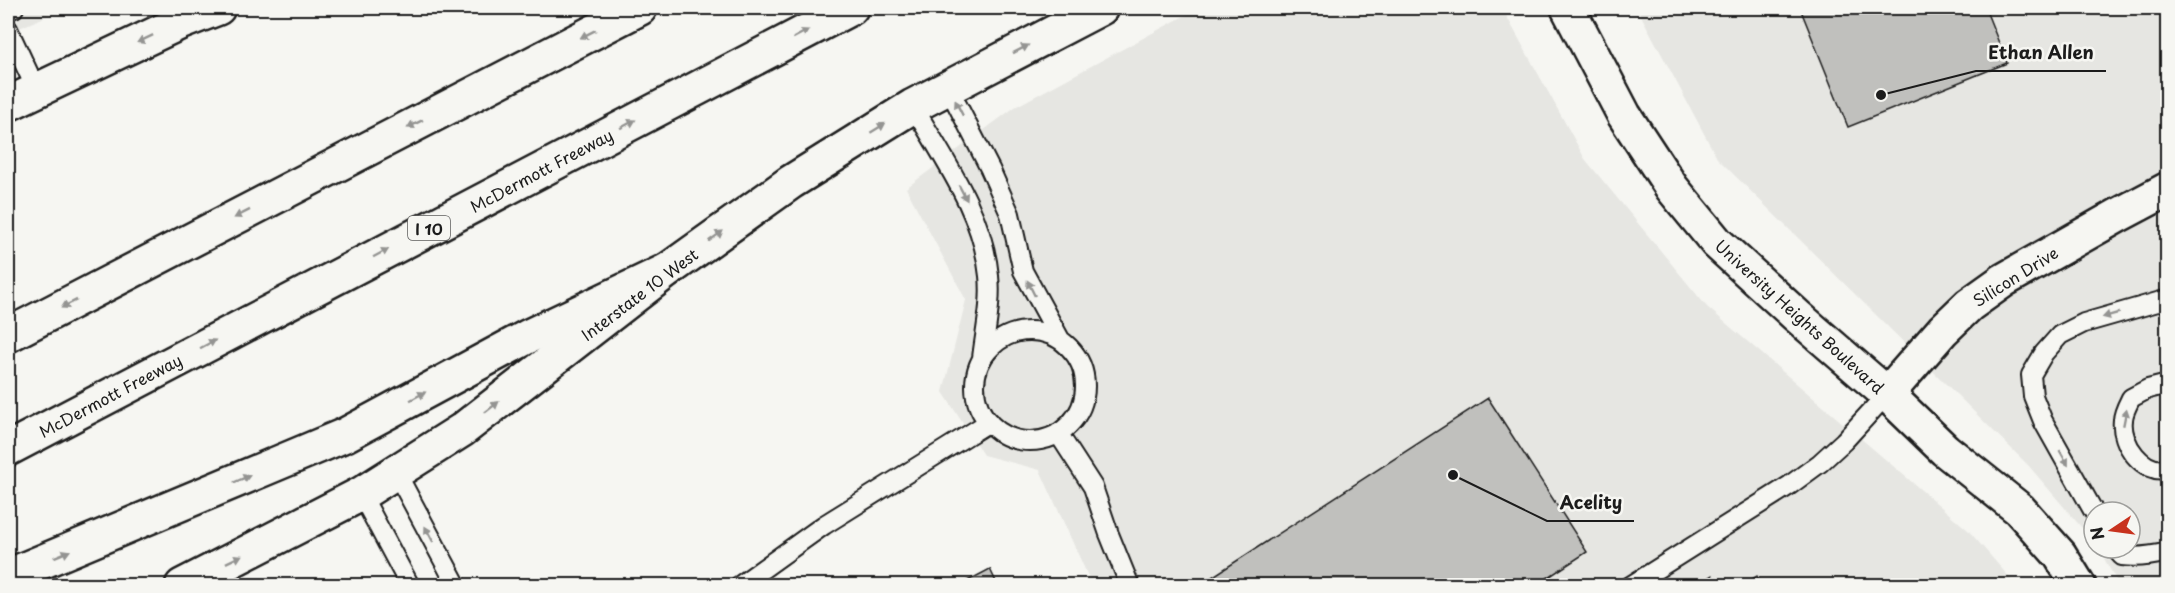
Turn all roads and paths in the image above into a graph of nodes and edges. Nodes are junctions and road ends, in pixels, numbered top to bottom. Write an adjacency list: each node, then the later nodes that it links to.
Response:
1 (14, 8): 7 (lane)
2 (218, 8): 8 (main road)
3 (640, 8): 17 (main road, one-way to 17)
4 (851, 8): 24 (main road, McDermott Freeway / I 10, one-way to 4)
5 (1101, 8): 10 (main road, Interstate 10 West, one-way to 5)
6 (1568, 8): 21 (main road, University Heights Boulevard)
7 (8, 10)
8 (175, 15): 11 (main road, one-way to 11)
9 (8, 29): 11 (lane)
10 (948, 87): 13 (main road, Interstate 10 West); 18 (lane, one-way to 10)
11 (37, 90): 12 (main road)
12 (8, 104)
13 (913, 106): 15 (main road, Interstate 10 West, one-way to 13); 19 (lane, one-way to 19)
14 (2168, 189): 21 (main road, Silicon Drive)
15 (668, 270): 26 (main road, Interstate 10 West, one-way to 15); 31 (main road, one-way to 15)
16 (2168, 299): 28 (lane, one-way to 28)
17 (8, 336)
18 (1060, 339): 19 (lane); 23 (lane)
19 (982, 358): 22 (lane)
20 (2168, 384): 25 (lane, one-way to 20)
21 (1887, 394): 37 (lane); 38 (main road, University Heights Boulevard)
22 (989, 422): 23 (lane); 35 (lane)
23 (1058, 433): 36 (lane)
24 (8, 449)
25 (2168, 469)
26 (396, 472): 27 (main road, Interstate 10 West); 34 (lane, one-way to 26)
27 (361, 494): 32 (main road, Interstate 10 West, one-way to 27); 33 (lane)
28 (2087, 500)
29 (2168, 552): 30 (lane)
30 (2142, 556)
31 (8, 576)
32 (182, 585)
33 (410, 585)
34 (457, 585)
35 (739, 585)
36 (1130, 585)
37 (1630, 585)
38 (2079, 585)

